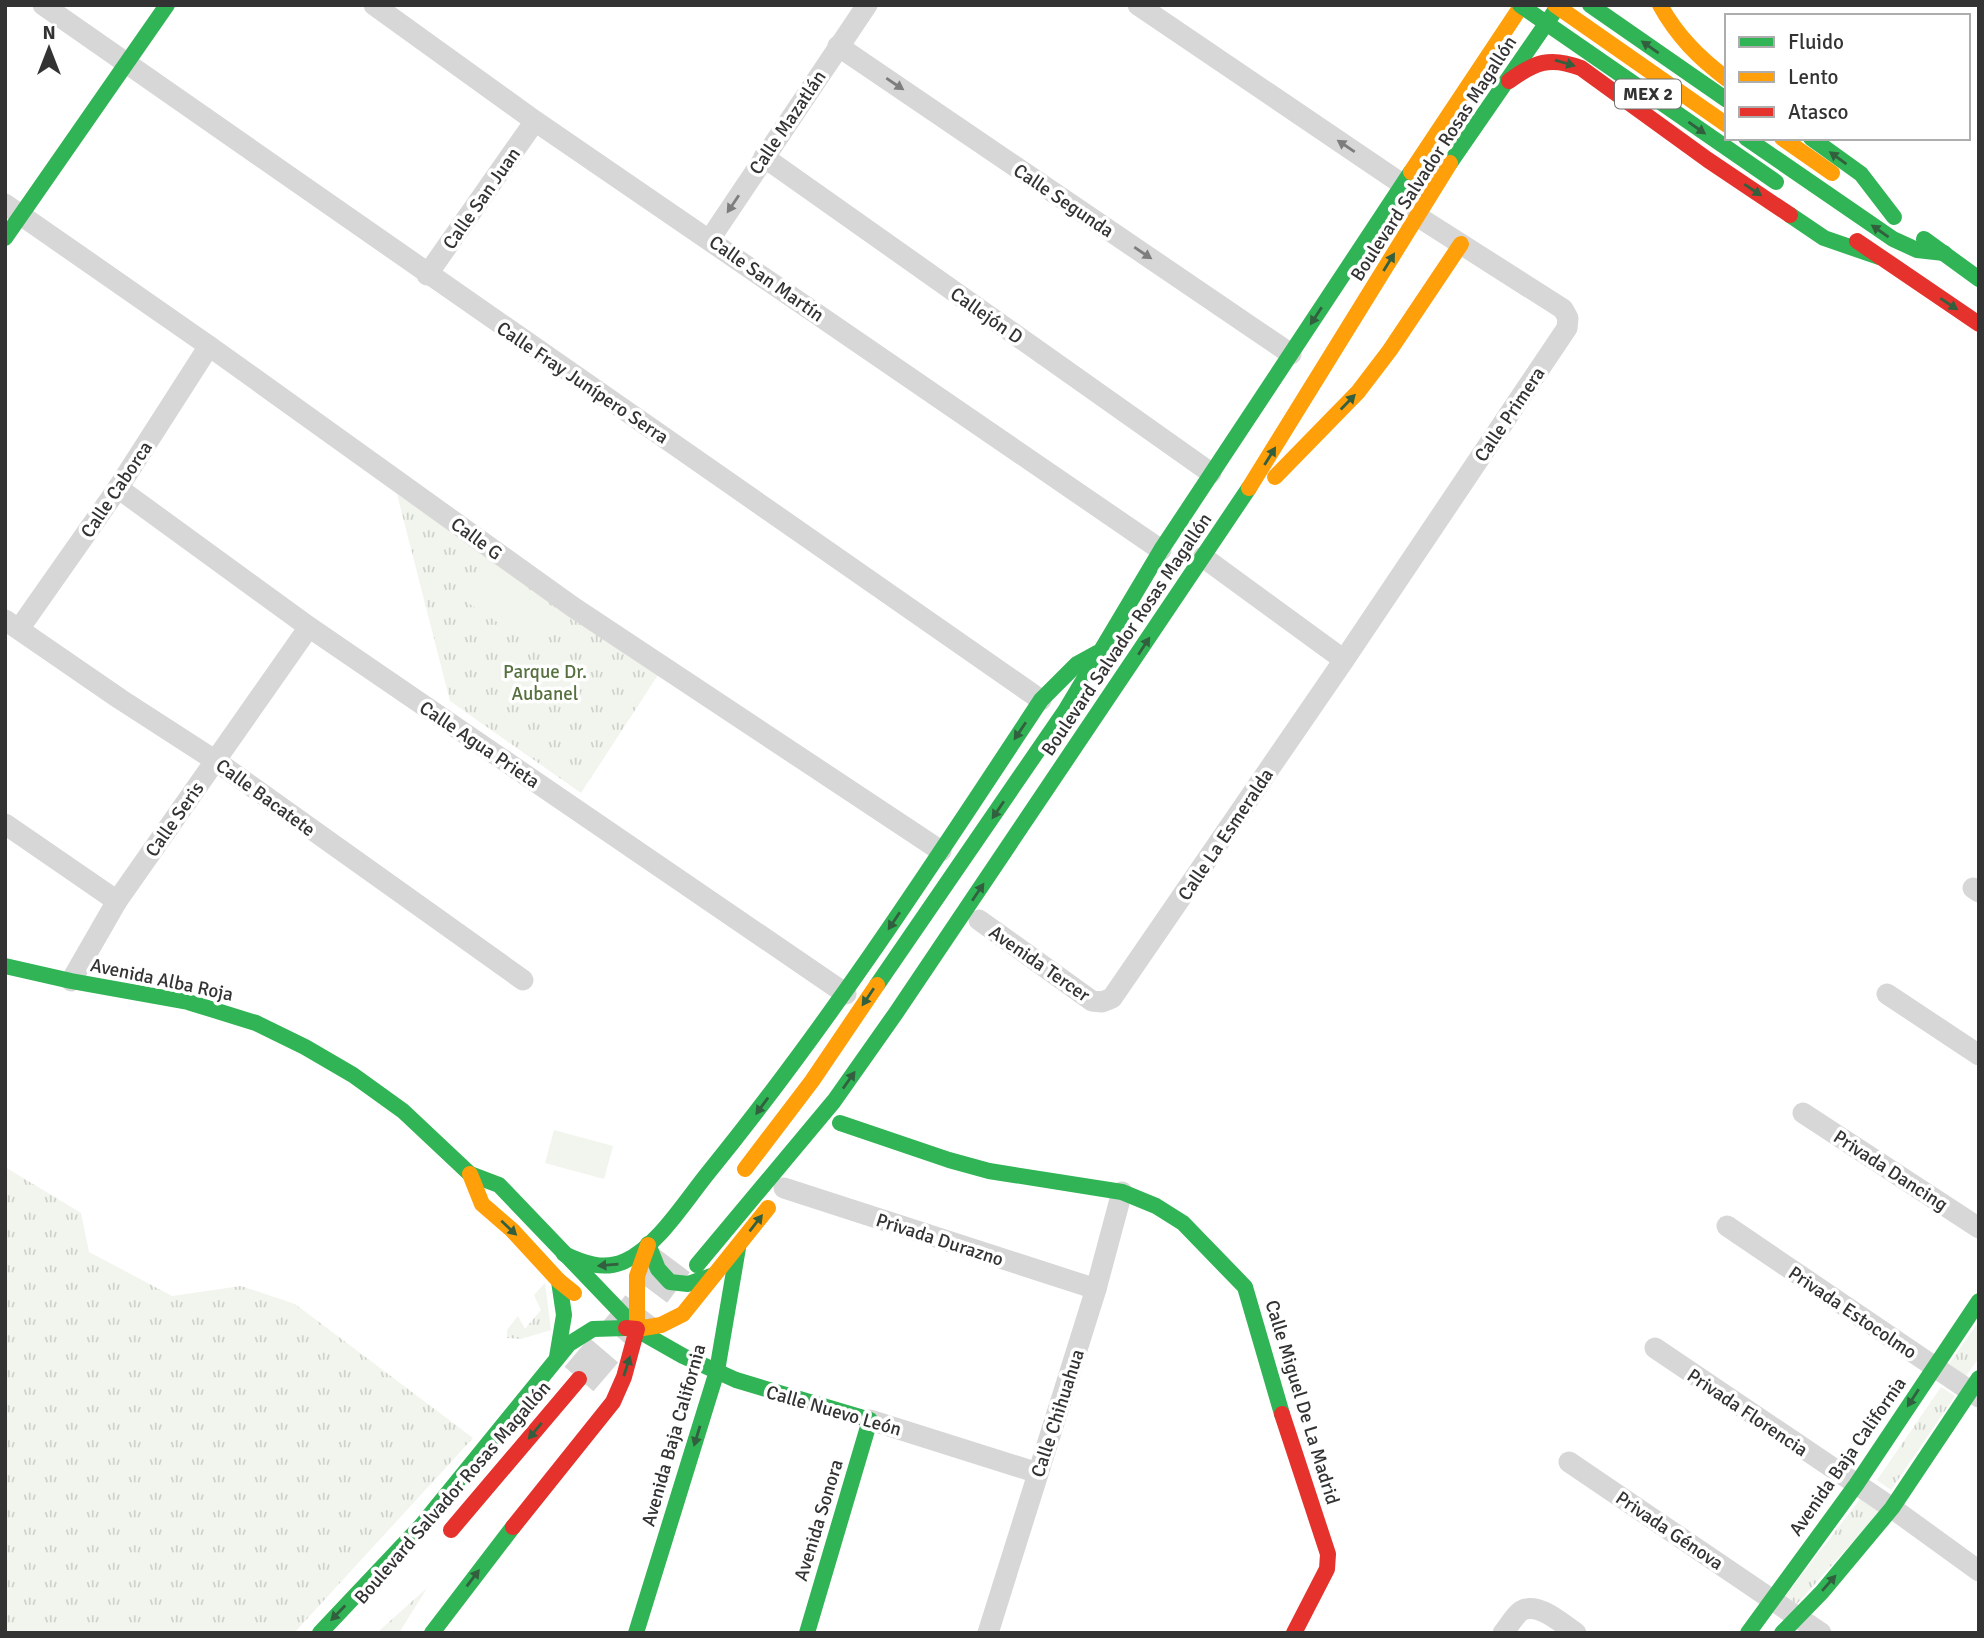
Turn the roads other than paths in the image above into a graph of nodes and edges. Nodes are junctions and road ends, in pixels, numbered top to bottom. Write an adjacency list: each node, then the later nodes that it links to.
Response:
1 (43, 5): 15 (street, Calle Fray Junípero Serra)
2 (167, 5): 15 (main road)
3 (374, 5): 19 (street, Calle San Martín)
4 (867, 5): 13 (street, Calle Mazatlán)
5 (1138, 5): 25 (street, one-way to 5)
6 (1521, 5): 12 (main road, Boulevard Salvador Rosas Magallón); 26 (main road, MEX 2, one-way to 26, bridge)
7 (1533, 5): 12 (main road)
8 (1557, 5): 17 (main road, Boulevard Salvador Rosas Magallón); 20 (main road)
9 (1590, 5): 18 (main road, MEX 2, one-way to 9)
10 (1660, 5): 16 (main road)
11 (1492, 17): 14 (main road)
12 (1509, 23): 14 (main road, Boulevard Salvador Rosas Magallón)
13 (838, 46): 24 (street, Calle Mazatlán); 40 (street, Calle Segunda, one-way to 40)
14 (1488, 54): 25 (main road, Boulevard Salvador Rosas Magallón)
15 (127, 62): 27 (main road); 36 (street, Calle Fray Junípero Serra)
16 (1725, 77)
17 (1505, 84): 28 (main road, Boulevard Salvador Rosas Magallón); 35 (main road, one-way to 35)
18 (1725, 99)
19 (535, 121): 32 (street, Calle San Martín); 36 (street, Calle San Juan)
20 (1725, 124)
21 (1749, 140): 34 (main road, one-way to 21)
22 (1785, 140): 29 (main road)
23 (1814, 140): 29 (main road, one-way to 23)
24 (764, 157): 32 (street, Calle Mazatlán, one-way to 32); 41 (street, Callejón D)
25 (1402, 184): 40 (main road, Boulevard Salvador Rosas Magallón, one-way to 40)
26 (1781, 186)
27 (13, 210): 31 (main road); 39 (street, Calle G)
28 (1417, 216): 33 (street, Calle Primera); 43 (main road, Boulevard Salvador Rosas Magallón, one-way to 28)
29 (1904, 225): 34 (main road)
30 (1838, 227): 35 (main road)
31 (5, 238)
32 (709, 239): 44 (street, Calle San Martín)
33 (1461, 244): 43 (main road, one-way to 33); 48 (street, Calle Primera)
34 (1944, 253): 37 (main road)
35 (1879, 257): 38 (main road, one-way to 38)
36 (427, 275): 49 (street, Calle Fray Junípero Serra)
37 (1979, 279)
38 (1979, 324)
39 (209, 346): 42 (street, Calle Caborca); 54 (street, Calle G)
40 (1291, 354): 41 (main road, Boulevard Salvador Rosas Magallón)
41 (1211, 473): 44 (main road, Boulevard Salvador Rosas Magallón)
42 (118, 488): 45 (street, Calle Caborca); 46 (street, Calle Agua Prieta)
43 (1209, 548): 48 (street); 50 (main road, Boulevard Salvador Rosas Magallón, one-way to 43)
44 (1161, 550): 47 (main road, Boulevard Salvador Rosas Magallón)
45 (12, 624): 51 (street, Calle Bacatete)
46 (309, 627): 51 (street, Calle Seris); 60 (street, Calle Agua Prieta)
47 (1102, 651): 49 (main road); 67 (main road, Boulevard Salvador Rosas Magallón, one-way to 67)
48 (1344, 660): 62 (street, Calle La Esmeralda)
49 (1041, 700): 54 (main road, one-way to 54)
50 (1107, 703): 52 (main road); 75 (main road, Boulevard Salvador Rosas Magallón, one-way to 50)
51 (216, 761): 55 (street, Calle Seris); 58 (street, Calle Bacatete)
52 (1076, 774)
53 (5, 824): 55 (street)
54 (941, 851): 60 (main road, one-way to 60)
55 (117, 901): 59 (street, Calle Seris)
56 (979, 921): 62 (street, Avenida Tercer)
57 (5, 966): 59 (main road, Avenida Alba Roja)
58 (523, 980)
59 (71, 981): 66 (main road, Avenida Alba Roja)
60 (846, 994): 72 (main road, one-way to 72)
61 (1887, 994): 63 (street)
62 (1102, 1002)
63 (1979, 1055)
64 (1803, 1113): 71 (street, Privada Dancing)
65 (840, 1122): 69 (main road, Calle Miguel De La Madrid)
66 (470, 1174): 74 (main road, Avenida Alba Roja); 77 (main road, Avenida Alba Roja, one-way to 77)
67 (739, 1177)
68 (788, 1183): 73 (main road, one-way to 68); 78 (street, Privada Durazno)
69 (1122, 1192): 78 (street, Calle Chihuahua); 104 (main road, Calle Miguel De La Madrid)
70 (1727, 1226): 84 (street, Privada Estocolmo)
71 (1979, 1228)
72 (648, 1244): 74 (main road, one-way to 74); 76 (main road); 80 (main road)
73 (739, 1245): 76 (main road); 85 (main road, Avenida Baja California)
74 (564, 1254): 80 (main road, Avenida Alba Roja)
75 (697, 1265)
76 (714, 1275): 80 (main road)
77 (559, 1282): 80 (main road, Avenida Alba Roja); 82 (main road)
78 (1096, 1289): 92 (street, Calle Chihuahua)
79 (1979, 1301): 84 (main road, Avenida Baja California)
80 (637, 1329): 82 (main road); 85 (main road, Calle Nuevo León); 89 (main road, one-way to 80)
81 (1655, 1348): 93 (street, Privada Florencia)
82 (557, 1357): 83 (main road); 99 (main road, one-way to 99)
83 (575, 1358)
84 (1933, 1367): 88 (street, Privada Estocolmo); 93 (main road, Avenida Baja California, one-way to 93)
85 (717, 1371): 90 (main road, Calle Nuevo León); 101 (main road, Avenida Baja California, one-way to 101)
86 (607, 1376): 89 (main road)
87 (579, 1379): 95 (main road, Boulevard Salvador Rosas Magallón, one-way to 95)
88 (1976, 1389): 94 (main road)
89 (613, 1402): 100 (main road, one-way to 89)
90 (870, 1420): 92 (street, Calle Nuevo León); 102 (main road, Avenida Sonora)
91 (1569, 1462): 97 (street, Privada Génova)
92 (1038, 1473): 103 (street, Calle Chihuahua)
93 (1856, 1485): 94 (street, Privada Florencia); 97 (main road, Avenida Baja California)
94 (1892, 1508): 96 (street, Privada Florencia); 98 (main road, one-way to 94)
95 (438, 1545)
96 (1979, 1571)
97 (1772, 1599): 98 (street, Privada Génova); 107 (main road, Avenida Baja California)
98 (1797, 1616): 108 (main road); 109 (street)
99 (320, 1633)
100 (432, 1633)
101 (636, 1633)
102 (807, 1633)
103 (988, 1633)
104 (1294, 1633)
105 (1503, 1633): 106 (street)
106 (1576, 1633)
107 (1748, 1633)
108 (1782, 1633)
109 (1821, 1633)

